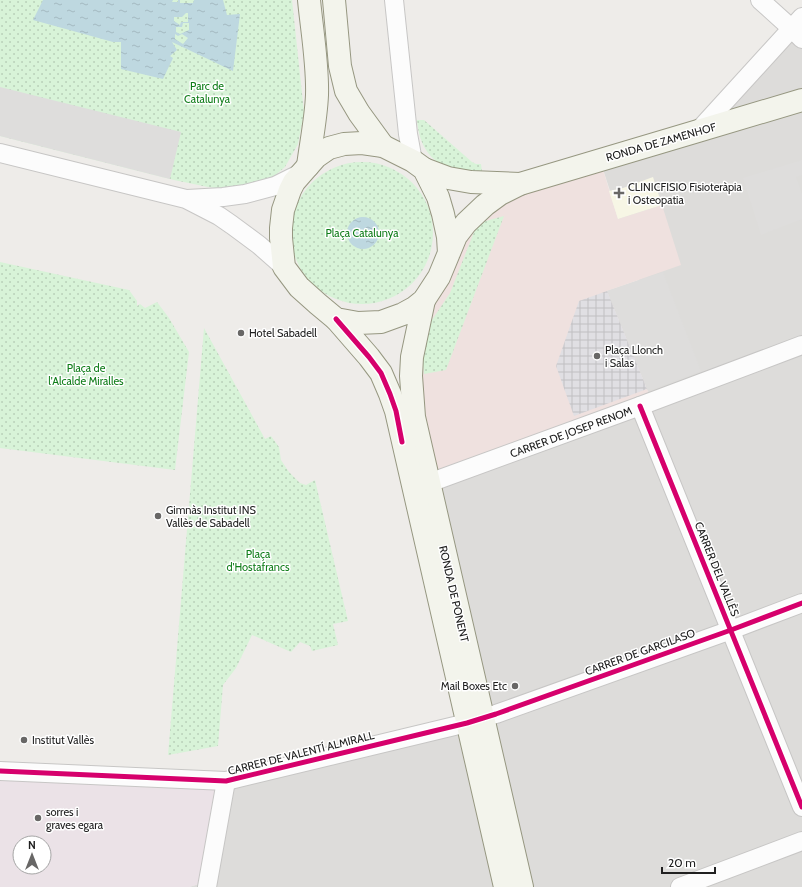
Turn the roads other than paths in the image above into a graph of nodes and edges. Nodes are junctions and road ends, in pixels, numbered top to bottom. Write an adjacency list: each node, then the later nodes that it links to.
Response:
1 (309, 0): 11 (main road)
2 (334, 0): 8 (main road)
3 (394, 0): 10 (street)
4 (760, 0): 5 (street)
5 (798, 28): 7 (street)
6 (802, 100): 7 (main road, RONDA DE ZAMENHOF)
7 (698, 131): 12 (main road, RONDA DE ZAMENHOF)
8 (383, 146): 10 (main road, RONDA DE ZAMENHOF); 11 (main road)
9 (0, 153): 13 (street)
10 (418, 165): 12 (main road, RONDA DE ZAMENHOF); 14 (main road)
11 (304, 169): 13 (street); 15 (main road)
12 (520, 184): 14 (main road, RONDA DE ZAMENHOF)
13 (186, 199): 15 (street)
14 (449, 253): 16 (main road, RONDA DE ZAMENHOF)
15 (284, 267): 17 (main road, RONDA DE PONENT)
16 (424, 300): 17 (main road); 20 (main road, RONDA DE PONENT)
17 (336, 319): 23 (main road, RONDA DE PONENT)
18 (802, 345): 19 (street, CARRER DE JOSEP RENOM)
19 (640, 406): 20 (street, CARRER DE JOSEP RENOM); 22 (street, CARRER DEL VALLÈS)
20 (429, 483): 23 (main road, RONDA DE PONENT)
21 (802, 603): 22 (street, CARRER DE GARCILASO)
22 (731, 630): 23 (street, CARRER DE GARCILASO); 26 (street, CARRER DEL VALLÈS)
23 (475, 720): 25 (street, CARRER DE VALENTÍ ALMIRALL); 29 (main road, RONDA DE PONENT); 30 (main road, RONDA DE PONENT)
24 (0, 771): 25 (street, CARRER DE VALENTÍ ALMIRALL)
25 (226, 781): 28 (street)
26 (802, 807)
27 (802, 841): 31 (street)
28 (207, 887)
29 (505, 887)
30 (522, 887)
31 (680, 887)

